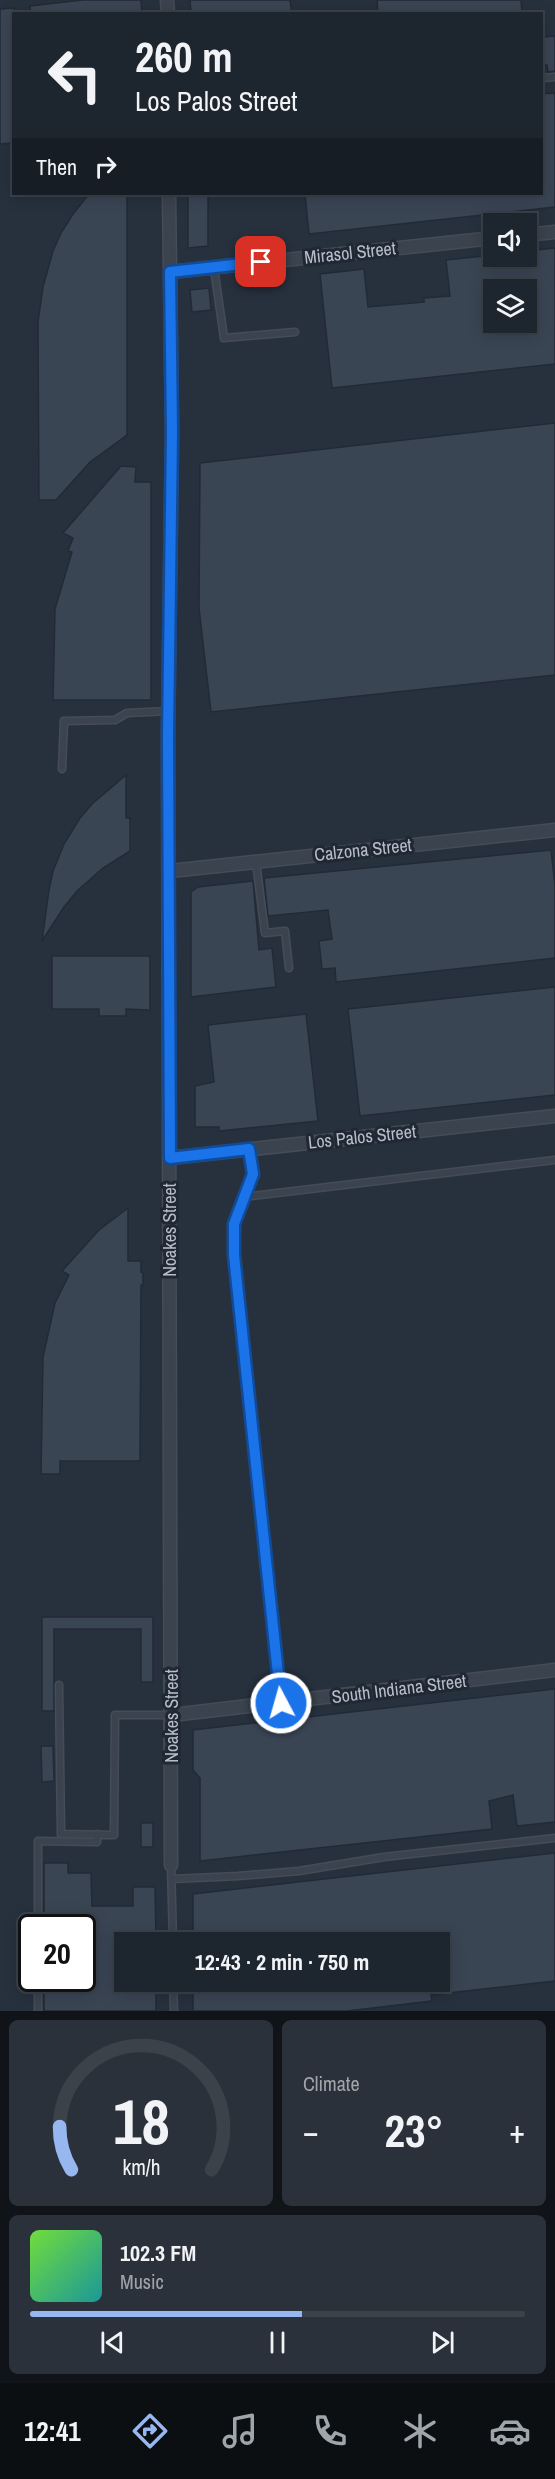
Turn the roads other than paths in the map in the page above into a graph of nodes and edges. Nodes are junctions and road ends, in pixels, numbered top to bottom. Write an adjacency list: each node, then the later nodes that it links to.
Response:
1 (169, 195): 6 (street, Noakes Street)
2 (555, 232): 3 (street)
3 (537, 234)
4 (483, 239): 5 (street, Mirasol Street)
5 (214, 267): 6 (street, Mirasol Street); 7 (lane)
6 (170, 272): 8 (street, Noakes Street)
7 (295, 332)
8 (169, 711): 9 (lane); 12 (street, Noakes Street)
9 (62, 769)
10 (555, 830): 11 (street, Calzona Street)
11 (256, 862): 12 (street, Calzona Street); 13 (lane)
12 (170, 871): 16 (street, Noakes Street)
13 (289, 968)
14 (555, 1116): 15 (street, Los Palos Street)
15 (249, 1149): 16 (street, Los Palos Street); 18 (lane)
16 (170, 1158): 22 (street, Noakes Street)
17 (555, 1160): 18 (lane)
18 (243, 1197): 21 (lane)
19 (555, 1670): 21 (street, South Indiana Street)
20 (59, 1684): 23 (lane)
21 (281, 1703): 22 (street, South Indiana Street)
22 (172, 1715): 23 (lane); 25 (street, Noakes Street)
23 (97, 1834): 27 (lane)
24 (555, 1838): 26 (lane)
25 (171, 1865): 26 (lane, Noakes Street)
26 (171, 1879): 28 (lane, Noakes Street)
27 (38, 1914)
28 (172, 1932)
29 (38, 1992): 31 (lane)
30 (173, 1992): 32 (lane)
31 (38, 2011)
32 (174, 2011)

